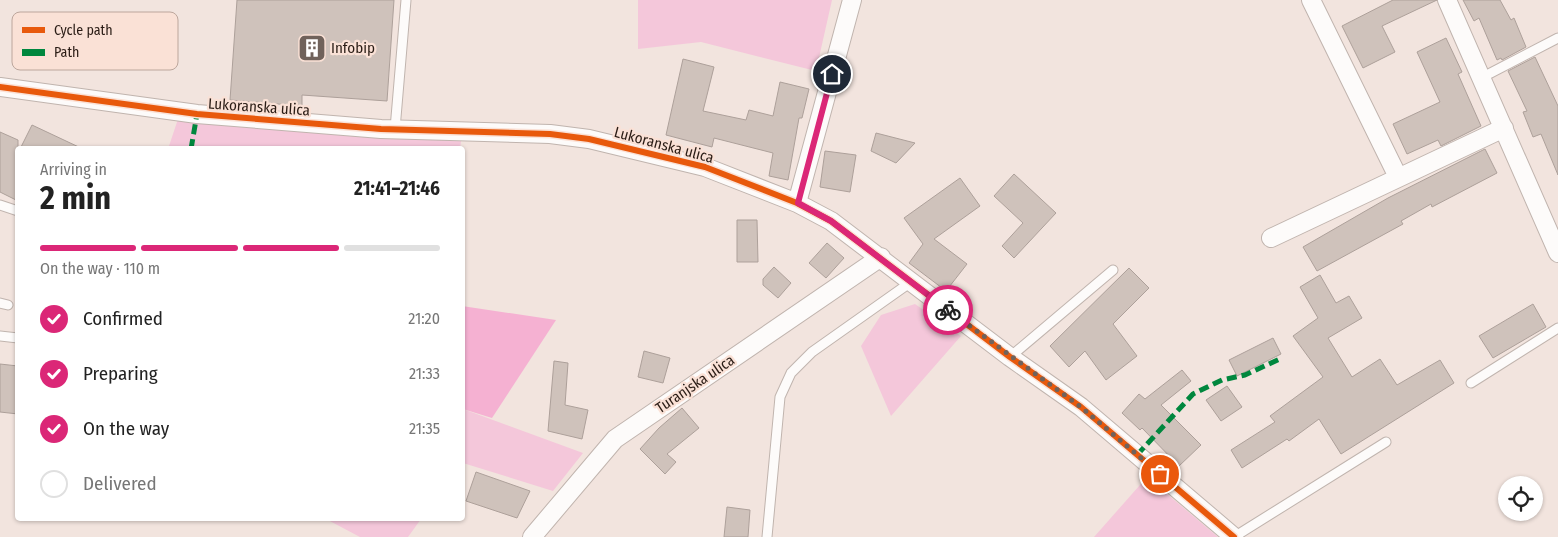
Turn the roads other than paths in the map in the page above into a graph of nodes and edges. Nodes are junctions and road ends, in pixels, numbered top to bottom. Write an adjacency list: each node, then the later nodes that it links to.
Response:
1 (406, 0): 9 (lane)
2 (852, 0): 11 (street)
3 (1311, 0): 10 (street)
4 (1447, 0): 6 (street)
5 (1558, 38): 6 (lane)
6 (1481, 78): 8 (street)
7 (0, 87): 9 (street, Lukoranska ulica)
8 (1504, 128): 10 (street); 15 (street)
9 (395, 129): 11 (street, Lukoranska ulica)
10 (1398, 177): 14 (street)
11 (798, 203): 16 (street, Lukoranska ulica)
12 (0, 205): 13 (lane)
13 (15, 210)
14 (1271, 238)
15 (1558, 253)
16 (881, 257): 18 (street, Lukoranska ulica); 25 (street, Turanjska ulica)
17 (1113, 270): 22 (lane)
18 (911, 282): 22 (street, Lukoranska ulica); 26 (lane)
19 (1558, 328): 23 (lane)
20 (0, 336): 21 (lane)
21 (15, 338)
22 (1010, 358): 27 (street, Lukoranska ulica)
23 (1471, 383)
24 (1386, 442): 27 (lane)
25 (532, 537)
26 (767, 537)
27 (1234, 537)

